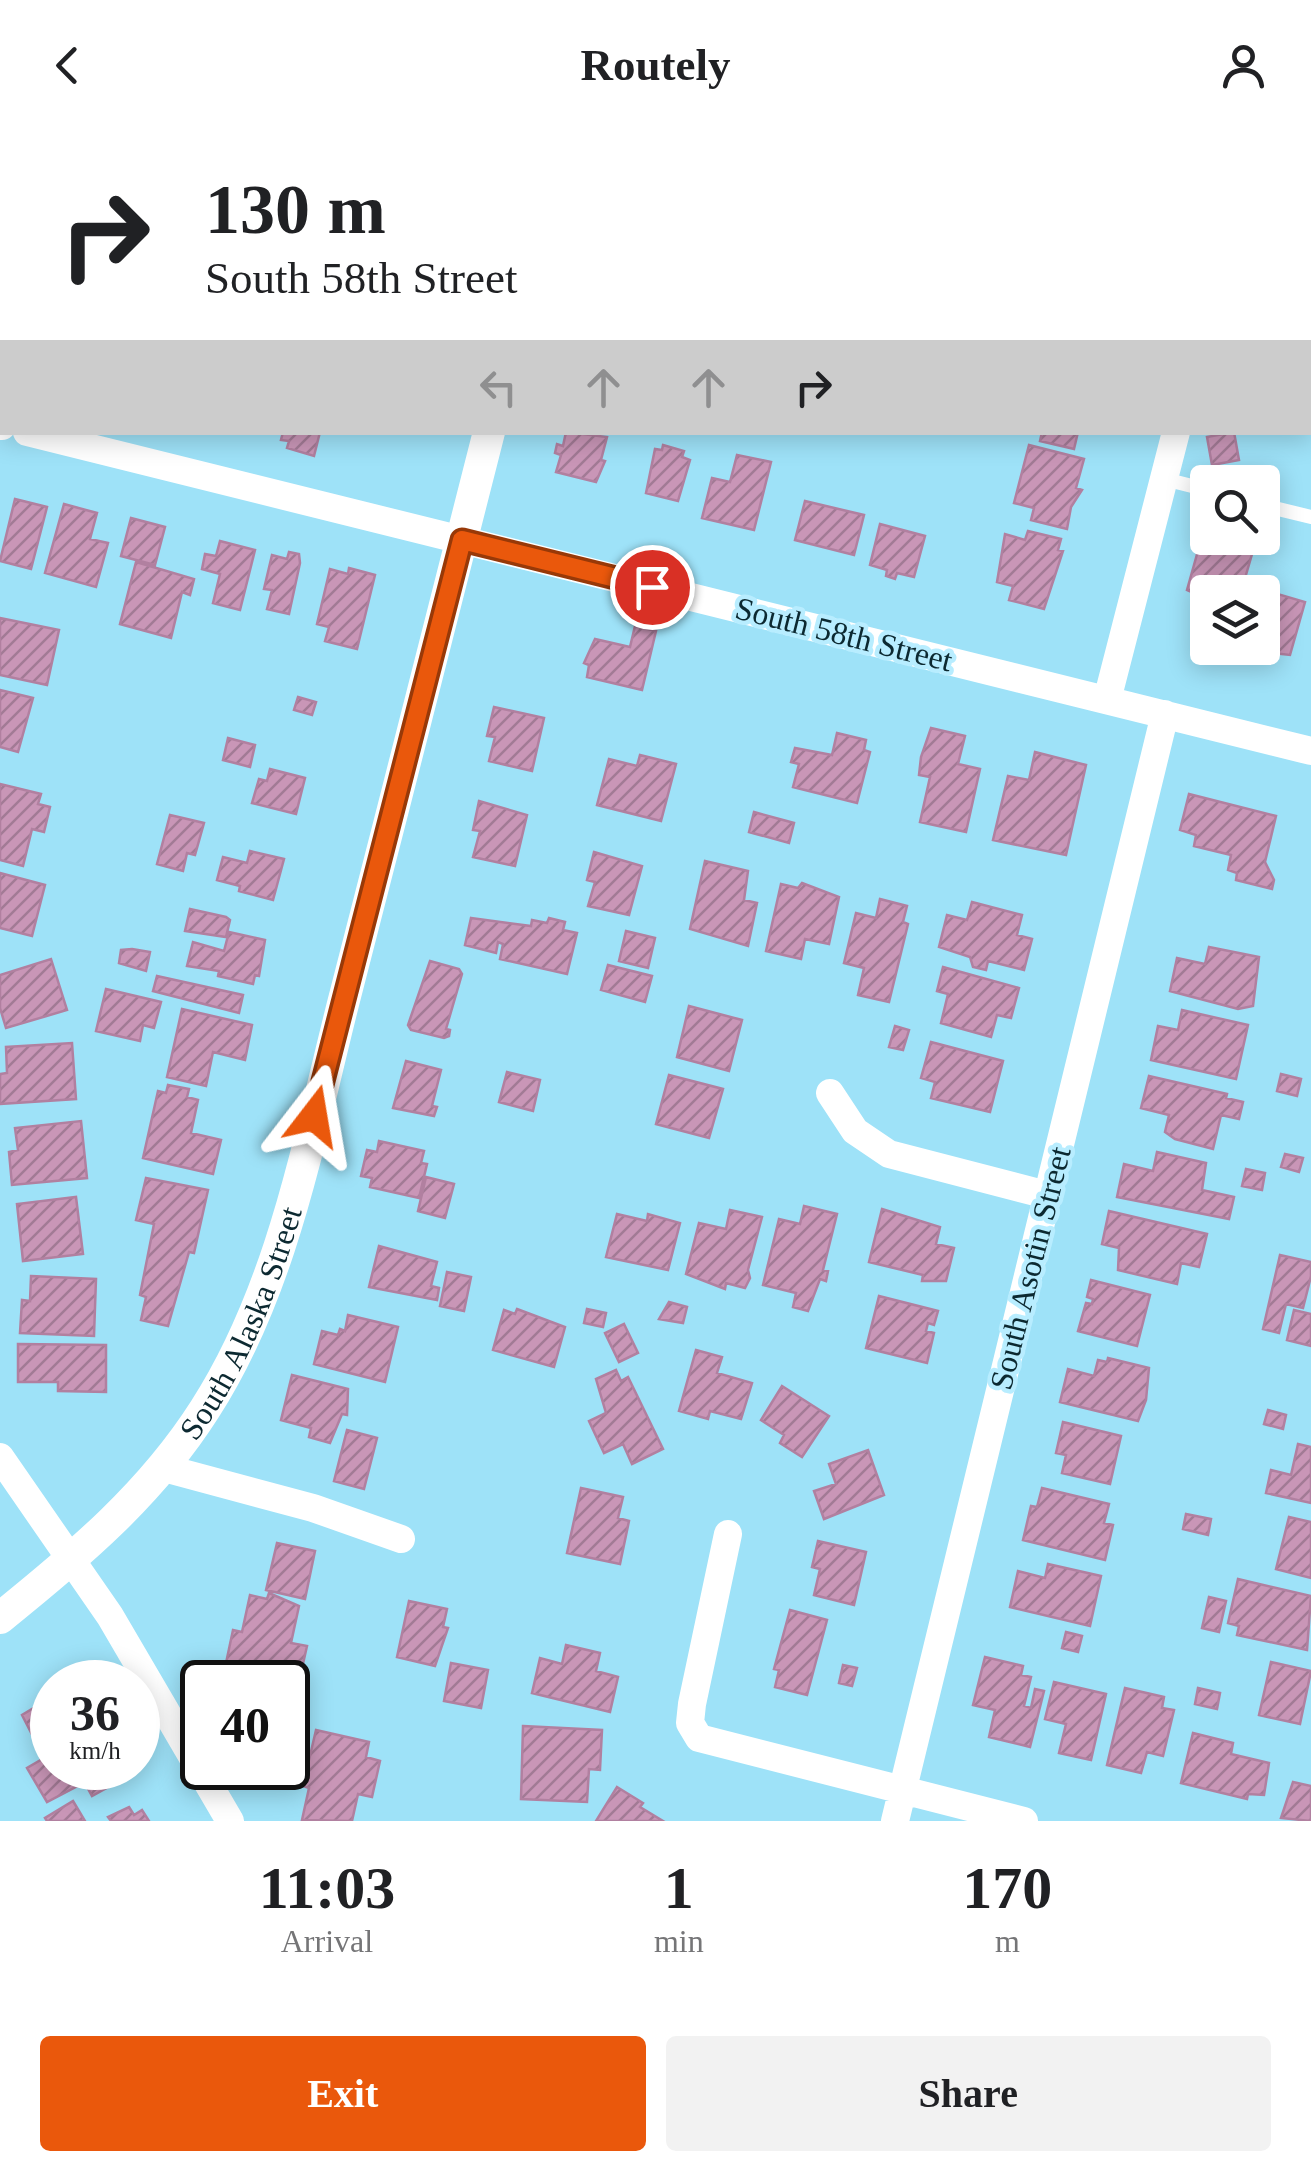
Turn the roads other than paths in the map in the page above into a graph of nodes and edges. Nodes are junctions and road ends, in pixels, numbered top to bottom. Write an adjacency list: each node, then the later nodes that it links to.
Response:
1 (39, 435): 8 (street, South 58th Street)
2 (488, 435): 8 (street, South Alaska Street)
3 (1175, 435): 4 (street)
4 (1164, 479): 5 (lane); 9 (street)
5 (1190, 486)
6 (1280, 509): 7 (lane)
7 (1311, 517)
8 (462, 540): 9 (street, South 58th Street); 15 (street, South Alaska Street)
9 (1108, 700): 10 (street, South 58th Street)
10 (1165, 714): 11 (street, South 58th Street); 13 (street, South Asotin Street)
11 (1311, 750)
12 (830, 1093): 13 (street)
13 (1048, 1195): 20 (street, South Asotin Street)
14 (0, 1456): 18 (street)
15 (164, 1468): 17 (street); 18 (street, South Alaska Street)
16 (728, 1534): 20 (street)
17 (401, 1540)
18 (73, 1559): 19 (street, South Alaska Street); 21 (street)
19 (0, 1618)
20 (901, 1791): 22 (street, South Asotin Street); 23 (street)
21 (230, 1821)
22 (895, 1821)
23 (1024, 1821)

